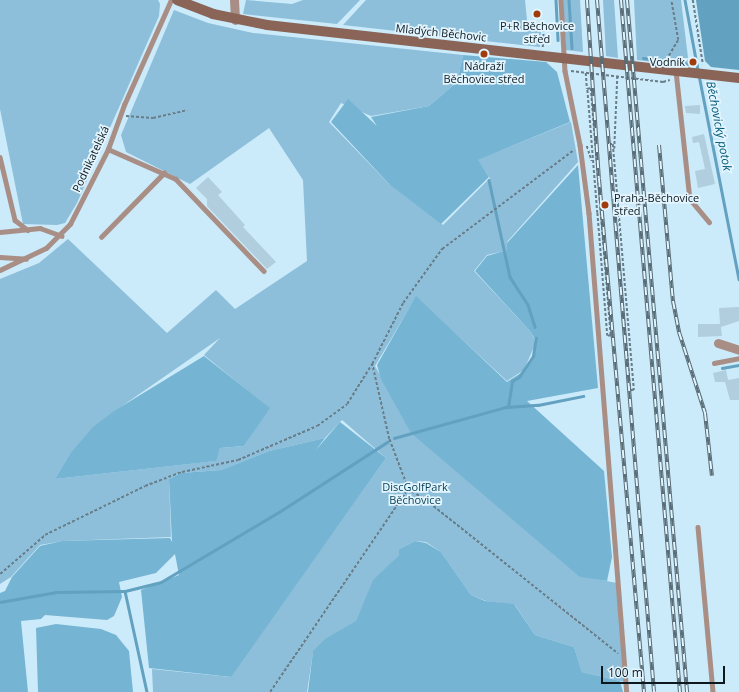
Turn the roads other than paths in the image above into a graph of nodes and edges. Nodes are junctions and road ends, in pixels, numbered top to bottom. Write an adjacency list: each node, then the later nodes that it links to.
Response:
1 (171, 0): 9 (lane, Podnikatelská)
2 (177, 0): 5 (street, Mladých Běchovic)
3 (234, 0): 5 (street)
4 (561, 0): 6 (lane)
5 (235, 20): 6 (street, Mladých Běchovic)
6 (564, 59): 7 (street, Mladých Běchovic); 26 (lane)
7 (676, 71): 8 (street, Mladých Běchovic); 12 (lane)
8 (739, 78)
9 (108, 149): 11 (lane); 15 (lane, Podnikatelská)
10 (0, 157): 13 (lane)
11 (164, 173): 16 (lane); 20 (lane)
12 (709, 222)
13 (28, 230): 14 (lane); 15 (lane)
14 (0, 232)
15 (62, 236): 18 (lane, Podnikatelská)
16 (101, 237)
17 (0, 258): 18 (lane)
18 (28, 259): 19 (lane, Podnikatelská)
19 (0, 270)
20 (264, 271)
21 (718, 343): 22 (street)
22 (739, 350)
23 (739, 358): 24 (lane)
24 (714, 363)
25 (698, 527): 27 (lane)
26 (627, 692)
27 (712, 692)

